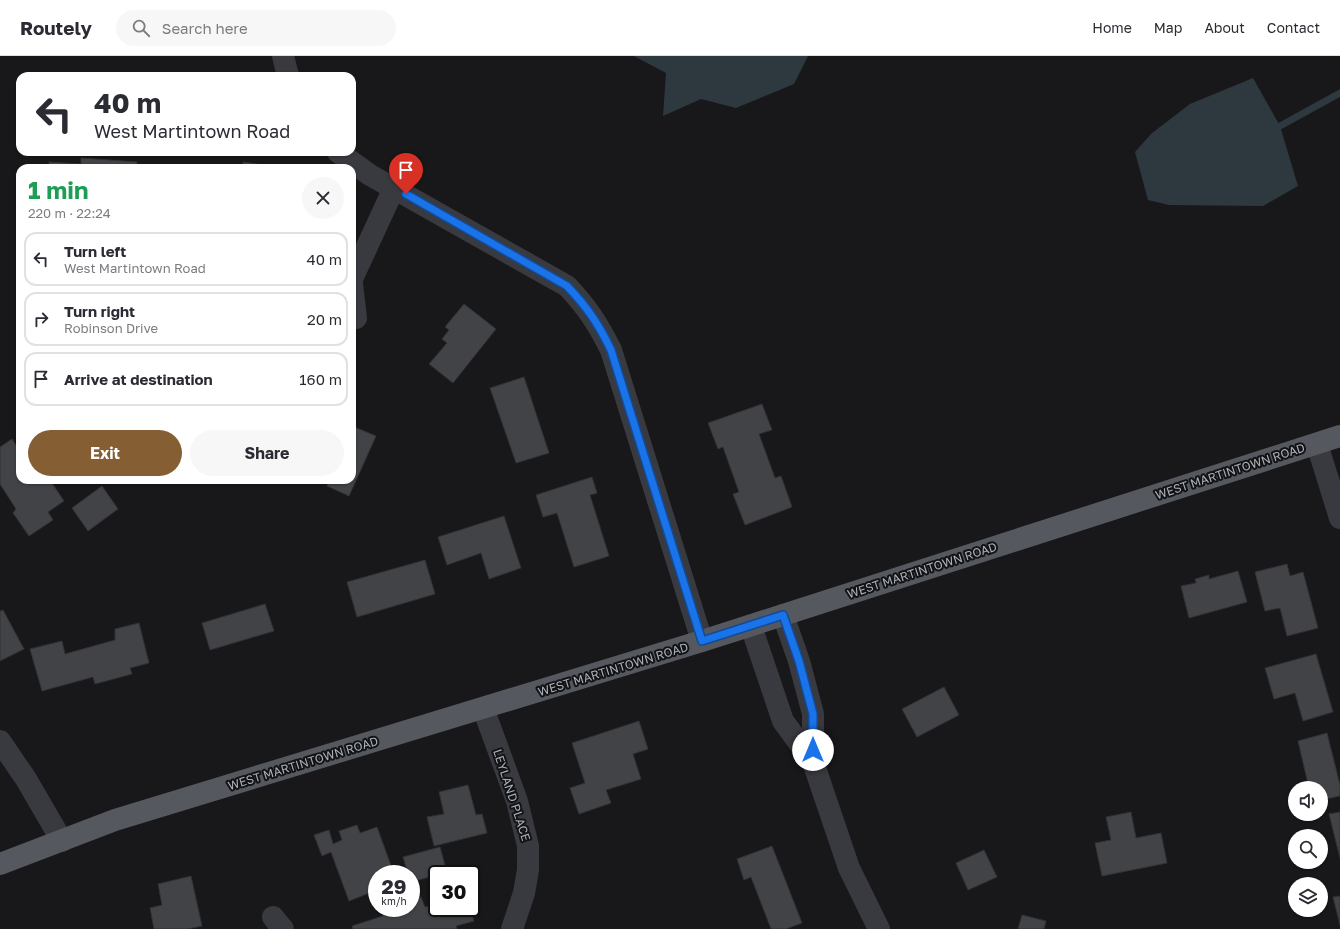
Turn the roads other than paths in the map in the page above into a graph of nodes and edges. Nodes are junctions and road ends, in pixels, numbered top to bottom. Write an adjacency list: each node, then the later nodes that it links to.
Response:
1 (283, 56): 2 (street)
2 (287, 72)
3 (344, 156): 4 (street)
4 (355, 164)
5 (356, 165): 6 (street)
6 (394, 188): 7 (street); 13 (street)
7 (356, 271)
8 (1340, 436): 9 (main road, WEST MARTINTOWN ROAD)
9 (1317, 444): 10 (street); 11 (main road, WEST MARTINTOWN ROAD)
10 (1340, 518)
11 (783, 615): 12 (main road, WEST MARTINTOWN ROAD); 16 (street)
12 (751, 626): 13 (main road, WEST MARTINTOWN ROAD); 16 (street)
13 (702, 641): 14 (main road, WEST MARTINTOWN ROAD)
14 (483, 708): 17 (main road, WEST MARTINTOWN ROAD); 19 (street, LEYLAND PLACE)
15 (0, 741): 17 (street)
16 (813, 762): 20 (street)
17 (62, 841): 18 (main road, WEST MARTINTOWN ROAD)
18 (0, 864)
19 (512, 929)
20 (879, 929)

